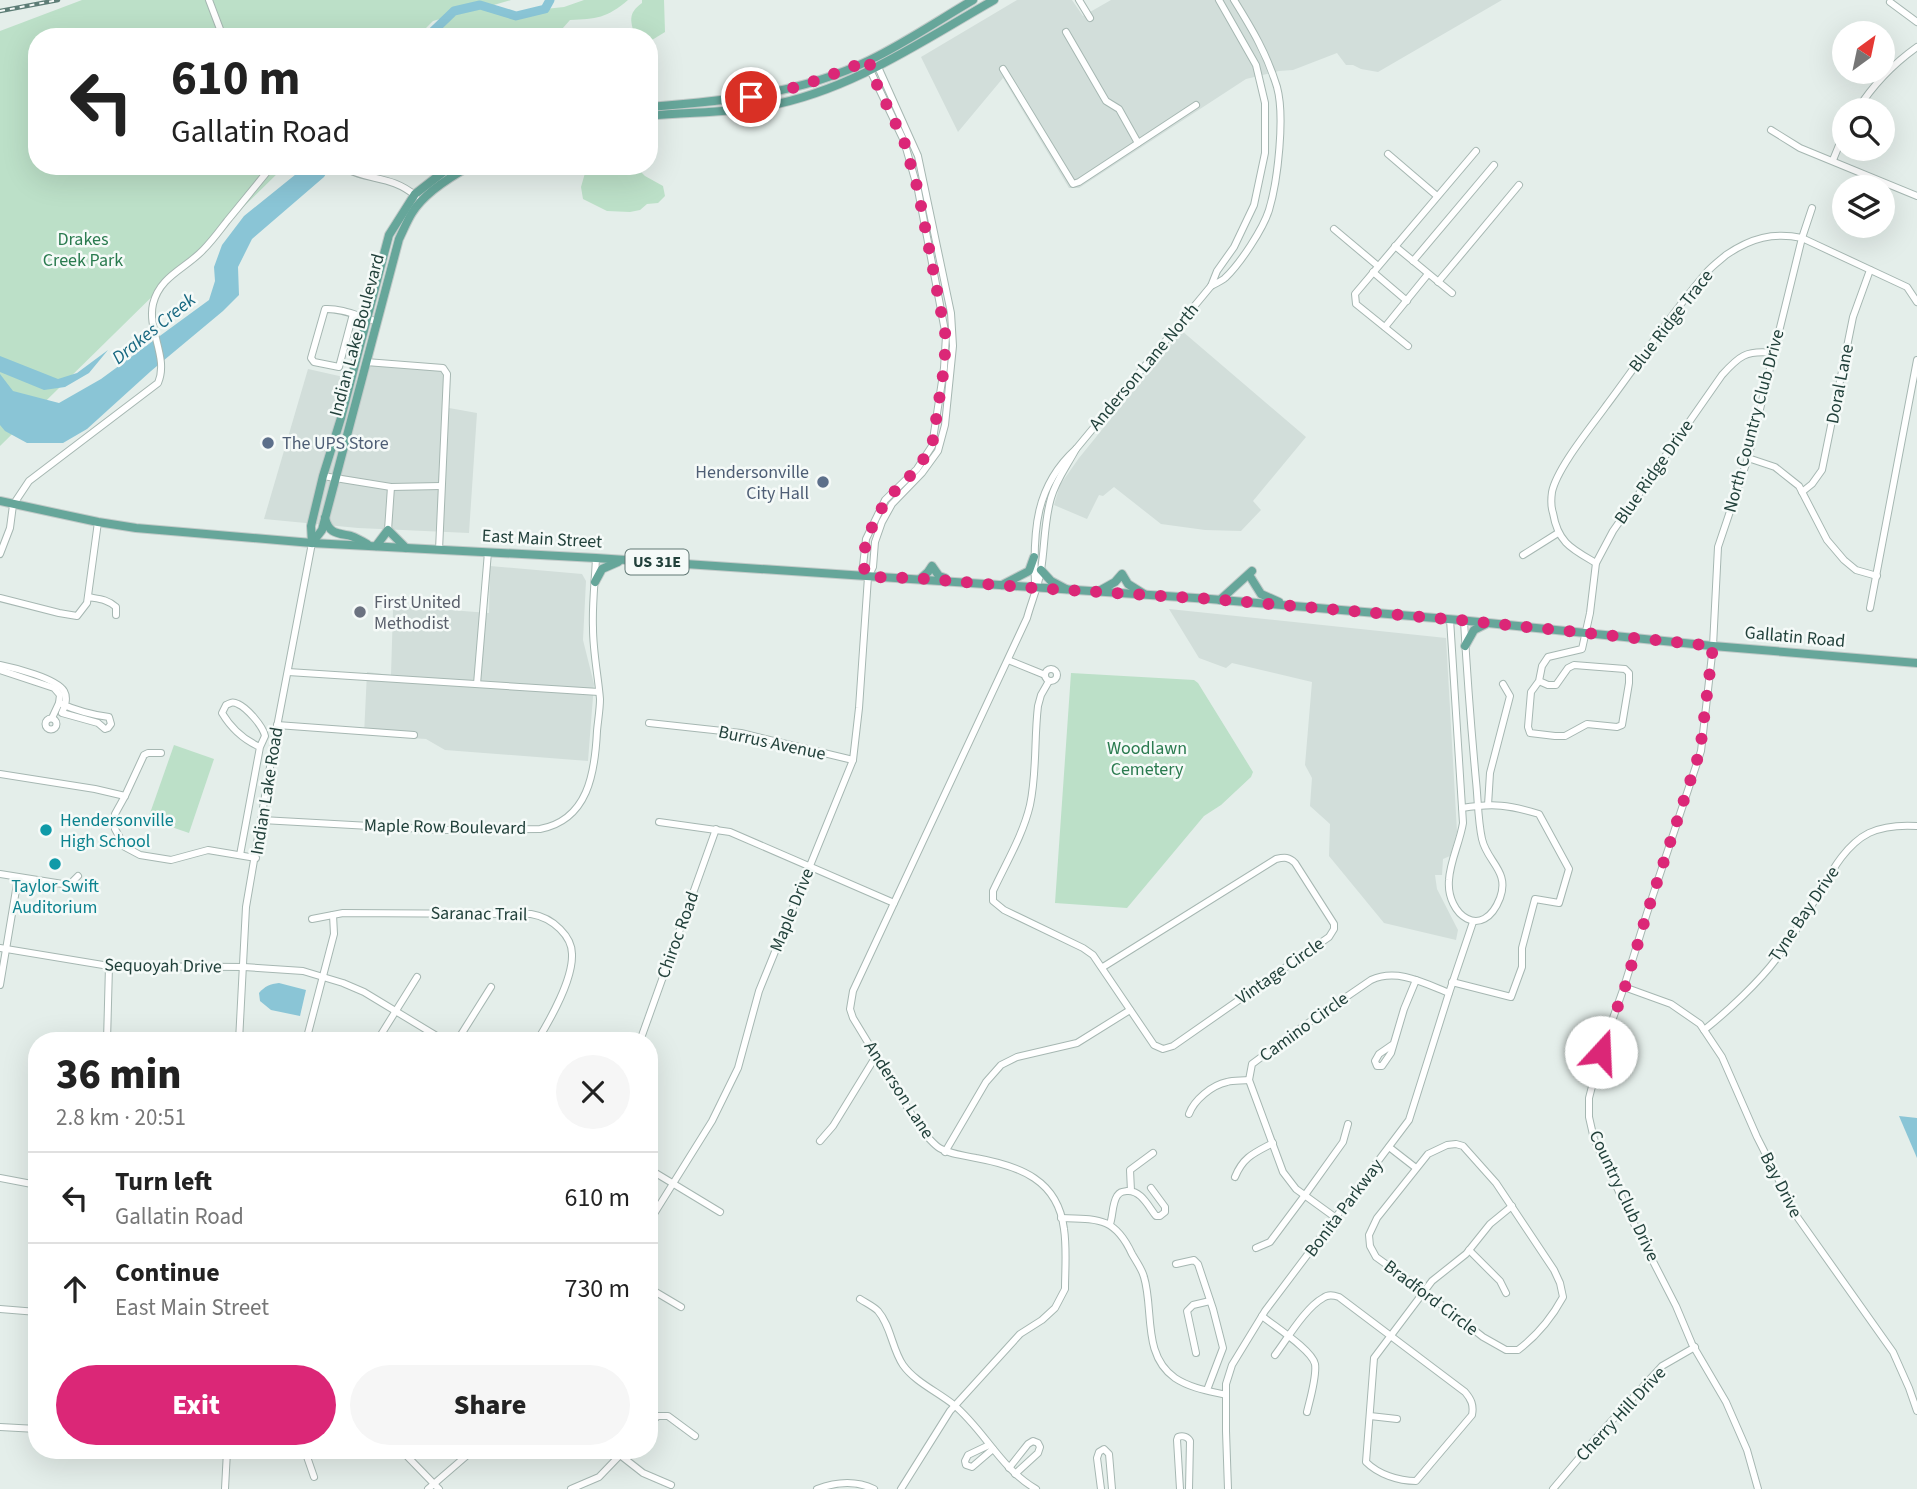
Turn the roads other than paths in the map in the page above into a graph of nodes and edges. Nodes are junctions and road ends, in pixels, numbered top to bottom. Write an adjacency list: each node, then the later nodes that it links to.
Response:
1 (209, 0): 11 (street)
2 (994, 0): 8 (main road)
3 (1079, 0): 9 (street)
4 (1219, 0): 44 (street, Anderson Lane North)
5 (1234, 0): 44 (street, Anderson Lane North)
6 (969, 1): 8 (street); 14 (main road)
7 (1890, 2): 10 (street)
8 (976, 10): 14 (main road)
9 (1090, 18)
10 (1917, 22)
11 (220, 28)
12 (1066, 32): 21 (street)
13 (1917, 47): 16 (street)
14 (873, 66): 18 (main road); 19 (main road); 83 (street, Maple Drive)
15 (1003, 69): 21 (street)
16 (1866, 98)
17 (1196, 105): 21 (street)
18 (658, 106)
19 (658, 115)
20 (1771, 130): 24 (street)
21 (1138, 143)
22 (1476, 150): 32 (street)
23 (1388, 154): 32 (street)
24 (1832, 160)
25 (1835, 161): 33 (street)
26 (1494, 165): 39 (street)
27 (265, 175): 65 (street)
28 (360, 175): 34 (street)
29 (442, 175): 34 (main road, Indian Lake Boulevard)
30 (456, 175): 34 (main road, Indian Lake Boulevard)
31 (1519, 185): 43 (street)
32 (1437, 196): 38 (street)
33 (1917, 196)
34 (418, 198): 49 (main road, Indian Lake Boulevard)
35 (1812, 208): 37 (street, North Country Club Drive)
36 (1335, 229): 40 (street)
37 (1802, 238): 41 (street, Blue Ridge Trace); 52 (street, North Country Club Drive); 69 (street, Blue Ridge Trace)
38 (1395, 246): 39 (street); 40 (street)
39 (1413, 261): 42 (street)
40 (1376, 269): 46 (street); 50 (street)
41 (1870, 270): 47 (street, Blue Ridge Trace); 63 (street, Doral Lane)
42 (1428, 274): 43 (street); 46 (street)
43 (1438, 282): 45 (street)
44 (1211, 286): 57 (street, Anderson Lane North)
45 (1452, 293)
46 (1406, 301): 50 (street)
47 (1917, 302)
48 (353, 314): 48 (street); 49 (street)
49 (372, 320): 54 (main road, Indian Lake Boulevard); 55 (main road, Indian Lake Boulevard)
50 (1385, 327): 51 (street)
51 (1408, 346)
52 (1773, 353): 58 (street, North Country Club Drive); 80 (street, Blue Ridge Drive)
53 (1917, 360): 82 (street)
54 (366, 362): 56 (main road, Indian Lake Boulevard); 61 (street)
55 (341, 418): 56 (main road); 59 (main road, Indian Lake Boulevard)
56 (351, 420): 60 (main road, Indian Lake Boulevard)
57 (1076, 449): 77 (street, Anderson Lane North); 81 (street, Anderson Lane North)
58 (1748, 458): 63 (street); 104 (street, North Country Club Drive)
59 (323, 476): 60 (street); 70 (main road, Indian Lake Boulevard)
60 (335, 479): 62 (street); 66 (main road, Indian Lake Boulevard)
61 (441, 486): 62 (street); 73 (street)
62 (391, 487): 68 (street)
63 (1802, 492): 82 (street)
64 (0, 501): 65 (main road, East Main Street / US 31E)
65 (13, 505): 67 (main road, East Main Street / US 31E); 75 (street)
66 (325, 518): 70 (main road, Indian Lake Boulevard); 71 (main road)
67 (98, 522): 70 (main road, East Main Street / US 31E); 92 (street)
68 (388, 530): 71 (main road); 72 (main road)
69 (1558, 533): 76 (street); 80 (street)
70 (312, 543): 71 (main road, East Main Street / US 31E); 110 (street, Indian Lake Road)
71 (373, 546): 72 (main road, East Main Street / US 31E)
72 (406, 548): 73 (main road, East Main Street / US 31E)
73 (439, 550): 74 (main road, East Main Street / US 31E)
74 (488, 552): 78 (main road, East Main Street / US 31E); 112 (street)
75 (0, 554)
76 (1523, 555)
77 (1034, 556): 87 (main road); 88 (street, Anderson Lane North)
78 (596, 558): 79 (main road, East Main Street / US 31E); 86 (street, Maple Row Boulevard)
79 (623, 560): 83 (main road, East Main Street / US 31E); 86 (main road)
80 (1596, 563): 102 (street, Blue Ridge Drive)
81 (1041, 569): 88 (street, Anderson Lane North); 89 (main road)
82 (1877, 576): 97 (street)
83 (868, 577): 84 (main road, East Main Street / US 31E); 122 (street, Maple Drive)
84 (920, 579): 85 (main road, East Main Street / US 31E); 85 (main road)
85 (951, 581): 87 (main road, East Main Street / US 31E)
86 (595, 582): 114 (street, Maple Row Boulevard)
87 (1002, 586): 88 (main road, East Main Street / US 31E)
88 (1035, 588): 89 (main road, East Main Street / US 31E); 105 (street, Anderson Lane)
89 (1069, 590): 90 (main road, East Main Street / US 31E)
90 (1097, 592): 91 (main road, East Main Street / US 31E); 91 (main road)
91 (1147, 595): 94 (main road, East Main Street / US 31E)
92 (88, 597): 93 (street); 98 (street)
93 (0, 598)
94 (1210, 599): 95 (main road, Gallatin Road / US 31E)
95 (1220, 600): 96 (main road, Gallatin Road / US 31E); 96 (main road)
96 (1285, 605): 99 (main road, Gallatin Road / US 31E)
97 (1870, 608)
98 (116, 615)
99 (1450, 619): 100 (main road, Gallatin Road / US 31E); 129 (street)
100 (1464, 621): 101 (main road, Gallatin Road / US 31E); 103 (street, Bonita Parkway)
101 (1488, 623): 102 (main road, Gallatin Road / US 31E); 103 (main road)
102 (1586, 633): 104 (main road, Gallatin Road / US 31E); 111 (street)
103 (1465, 646): 127 (street, Bonita Parkway)
104 (1713, 646): 106 (main road, Gallatin Road / US 31E); 154 (street, Country Club Drive)
105 (1008, 660): 140 (street, Anderson Lane); 147 (street, Vintage Circle)
106 (1917, 663)
107 (0, 665): 109 (street)
108 (0, 670): 109 (street)
109 (14, 671): 115 (street)
110 (288, 672): 112 (street); 118 (street, Indian Lake Road)
111 (1539, 681): 111 (street)
112 (477, 684): 114 (street)
113 (1503, 684): 128 (street)
114 (599, 692): 130 (street, Maple Row Boulevard)
115 (61, 708): 115 (street); 116 (street)
116 (54, 720)
117 (649, 723): 122 (street, Burrus Avenue)
118 (277, 725): 119 (street); 125 (street, Indian Lake Road)
119 (414, 735)
120 (260, 747): 120 (street); 124 (street)
121 (161, 753): 126 (street)
122 (853, 760): 136 (street, Maple Drive)
123 (0, 774): 126 (street)
124 (253, 783): 125 (street); 134 (street)
125 (268, 784): 130 (street, Indian Lake Road)
126 (125, 796): 134 (street)
127 (1479, 805): 128 (street); 129 (street); 143 (street, Bonita Parkway)
128 (1488, 805): 151 (street)
129 (1462, 808): 143 (street)
130 (262, 820): 135 (street, Indian Lake Road)
131 (659, 822): 133 (street)
132 (1917, 826): 158 (street, Tyne Bay Drive)
133 (716, 829): 136 (street); 166 (street, Chiroc Road)
134 (240, 855): 135 (street)
135 (256, 858): 146 (street, Indian Lake Road)
136 (810, 866): 140 (street); 182 (street, Maple Drive)
137 (0, 874): 139 (street)
138 (79, 876): 139 (street)
139 (18, 877): 144 (street)
140 (894, 903): 168 (street, Anderson Lane)
141 (332, 915): 142 (street, Saranac Trail); 148 (street); 165 (street, Saranac Trail)
142 (312, 919)
143 (1474, 922): 151 (street, Bonita Parkway)
144 (3, 949): 145 (street, Sequoyah Drive); 152 (street)
145 (109, 966): 146 (street, Sequoyah Drive); 159 (street)
146 (244, 967): 148 (street, Sequoyah Drive); 160 (street, Indian Lake Road)
147 (1103, 967): 157 (street, Vintage Circle); 157 (street, Vintage Circle)
148 (324, 977): 156 (street, Sequoyah Drive); 161 (street)
149 (417, 977): 156 (street)
150 (1416, 980): 155 (street, Camino Circle); 167 (street); 169 (street, Camino Circle)
151 (1452, 982): 155 (street, Bonita Parkway)
152 (0, 985)
153 (491, 987): 164 (street)
154 (1625, 987): 158 (street, Bay Drive); 206 (street, Country Club Drive)
155 (1449, 993): 174 (street, Bonita Parkway)
156 (396, 1010): 162 (street); 163 (street, Sequoyah Drive)
157 (1130, 1010): 175 (street)
158 (1704, 1030): 212 (street, Bay Drive)
159 (107, 1032)
160 (240, 1032)
161 (309, 1032)
162 (383, 1032)
163 (431, 1032)
164 (463, 1032)
165 (542, 1032)
166 (643, 1032)
167 (1392, 1045)
168 (876, 1056): 172 (street); 175 (street, Anderson Lane)
169 (1249, 1080): 170 (street); 173 (street, Camino Circle)
170 (1189, 1114)
171 (1348, 1125): 185 (street)
172 (820, 1140)
173 (1273, 1143): 179 (street); 185 (street, Camino Circle)
174 (1389, 1147): 177 (street); 190 (street, Bonita Parkway)
175 (945, 1152): 189 (street, Anderson Lane)
176 (1153, 1153): 184 (street)
177 (1416, 1168): 186 (street, Bradford Circle); 195 (street, Bradford Circle)
178 (658, 1175): 182 (street)
179 (1235, 1177)
180 (0, 1178): 181 (street)
181 (28, 1183)
182 (673, 1184): 187 (street, Maple Drive); 188 (street)
183 (1151, 1188): 184 (street)
184 (1131, 1191): 191 (street)
185 (1305, 1195): 190 (street, Camino Circle); 192 (street)
186 (1512, 1206): 193 (street); 195 (street, Bradford Circle)
187 (658, 1208)
188 (720, 1212)
189 (1061, 1218): 191 (street); 211 (street, Anderson Lane)
190 (1336, 1218): 203 (street, Bonita Parkway)
191 (1110, 1224): 209 (street)
192 (1256, 1248)
193 (1469, 1250): 195 (street); 197 (street)
194 (1176, 1264): 199 (street)
195 (1425, 1292): 204 (street)
196 (658, 1293): 200 (street)
197 (1506, 1293)
198 (860, 1299): 211 (street)
199 (1210, 1301): 207 (street); 209 (street)
200 (681, 1307)
201 (0, 1309): 202 (street)
202 (28, 1311)
203 (1262, 1316): 205 (street); 210 (street, Bonita Parkway)
204 (1391, 1335): 205 (street); 215 (street); 215 (street)
205 (1289, 1337): 208 (street); 213 (street)
206 (1695, 1347): 241 (street, Cherry Hill Drive); 242 (street, Country Club Drive)
207 (1196, 1353)
208 (1275, 1355)
209 (1207, 1390): 210 (street)
210 (1226, 1395): 240 (street, Bonita Parkway)
211 (954, 1405): 226 (street); 234 (street, Anderson Lane)
212 (1917, 1411)
213 (1307, 1412)
214 (658, 1416): 219 (street)
215 (1370, 1416): 216 (street)
216 (1397, 1419)
217 (0, 1427): 218 (street)
218 (28, 1429)
219 (695, 1436)
220 (227, 1459): 230 (street)
221 (308, 1459): 227 (street)
222 (409, 1459): 229 (street)
223 (464, 1459): 229 (street)
224 (616, 1459): 231 (street)
225 (628, 1459): 228 (street)
226 (1012, 1471): 226 (street); 235 (street)
227 (314, 1477)
228 (671, 1485)
229 (434, 1487)
230 (225, 1489)
231 (571, 1489)
232 (817, 1489): 233 (street)
233 (874, 1489)
234 (901, 1489)
235 (1036, 1489)
236 (1101, 1489): 237 (street)
237 (1112, 1489)
238 (1180, 1489): 239 (street)
239 (1189, 1489)
240 (1228, 1489)
241 (1553, 1489)
242 (1758, 1489)

